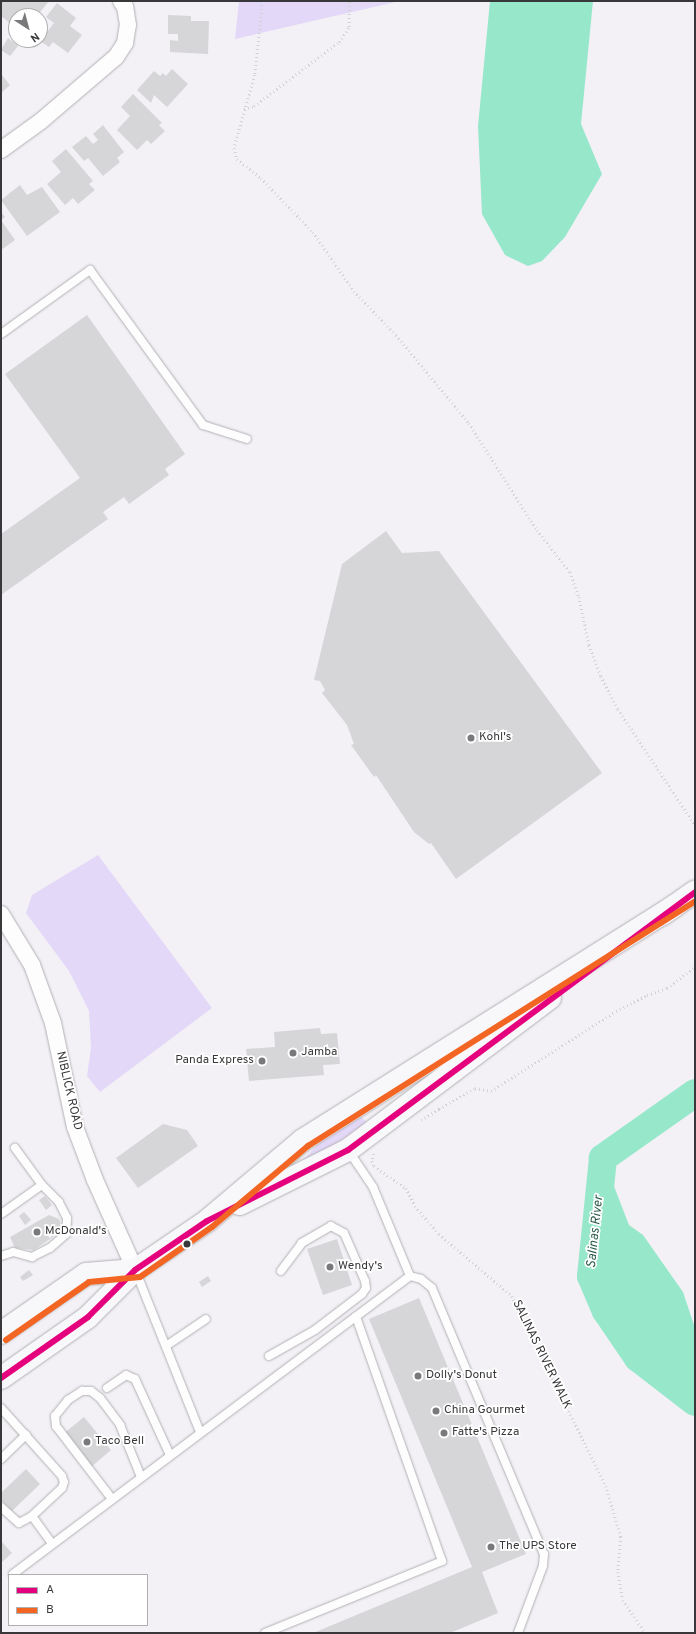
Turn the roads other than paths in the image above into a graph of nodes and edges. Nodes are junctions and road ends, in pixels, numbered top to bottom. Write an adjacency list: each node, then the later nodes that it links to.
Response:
1 (121, 1): 2 (street)
2 (1, 150)
3 (1, 334): 4 (lane)
4 (247, 440)
5 (695, 892): 6 (main road)
6 (674, 906): 9 (main road); 12 (main road)
7 (1, 914): 14 (street, NIBLICK ROAD)
8 (15, 1148): 10 (lane)
9 (348, 1150): 12 (main road); 16 (lane)
10 (42, 1185): 11 (lane); 13 (lane)
11 (1, 1214)
12 (207, 1221): 14 (main road)
13 (1, 1256)
14 (135, 1270): 19 (main road); 20 (lane); 22 (main road)
15 (281, 1271): 21 (lane)
16 (410, 1276): 17 (lane); 36 (lane)
17 (356, 1317): 25 (lane); 35 (lane)
18 (206, 1319): 20 (lane)
19 (1, 1333)
20 (166, 1346): 25 (lane)
21 (269, 1356)
22 (1, 1378)
23 (107, 1388): 27 (lane)
24 (1, 1408): 26 (lane)
25 (200, 1432): 27 (lane)
26 (26, 1436): 28 (lane); 32 (lane)
27 (170, 1455): 29 (lane)
28 (1, 1459)
29 (141, 1477): 30 (lane); 30 (lane)
30 (112, 1499): 33 (lane)
31 (1, 1507): 32 (lane)
32 (32, 1516): 33 (lane)
33 (52, 1544): 34 (lane)
34 (13, 1574)
35 (265, 1633)
36 (518, 1633)

